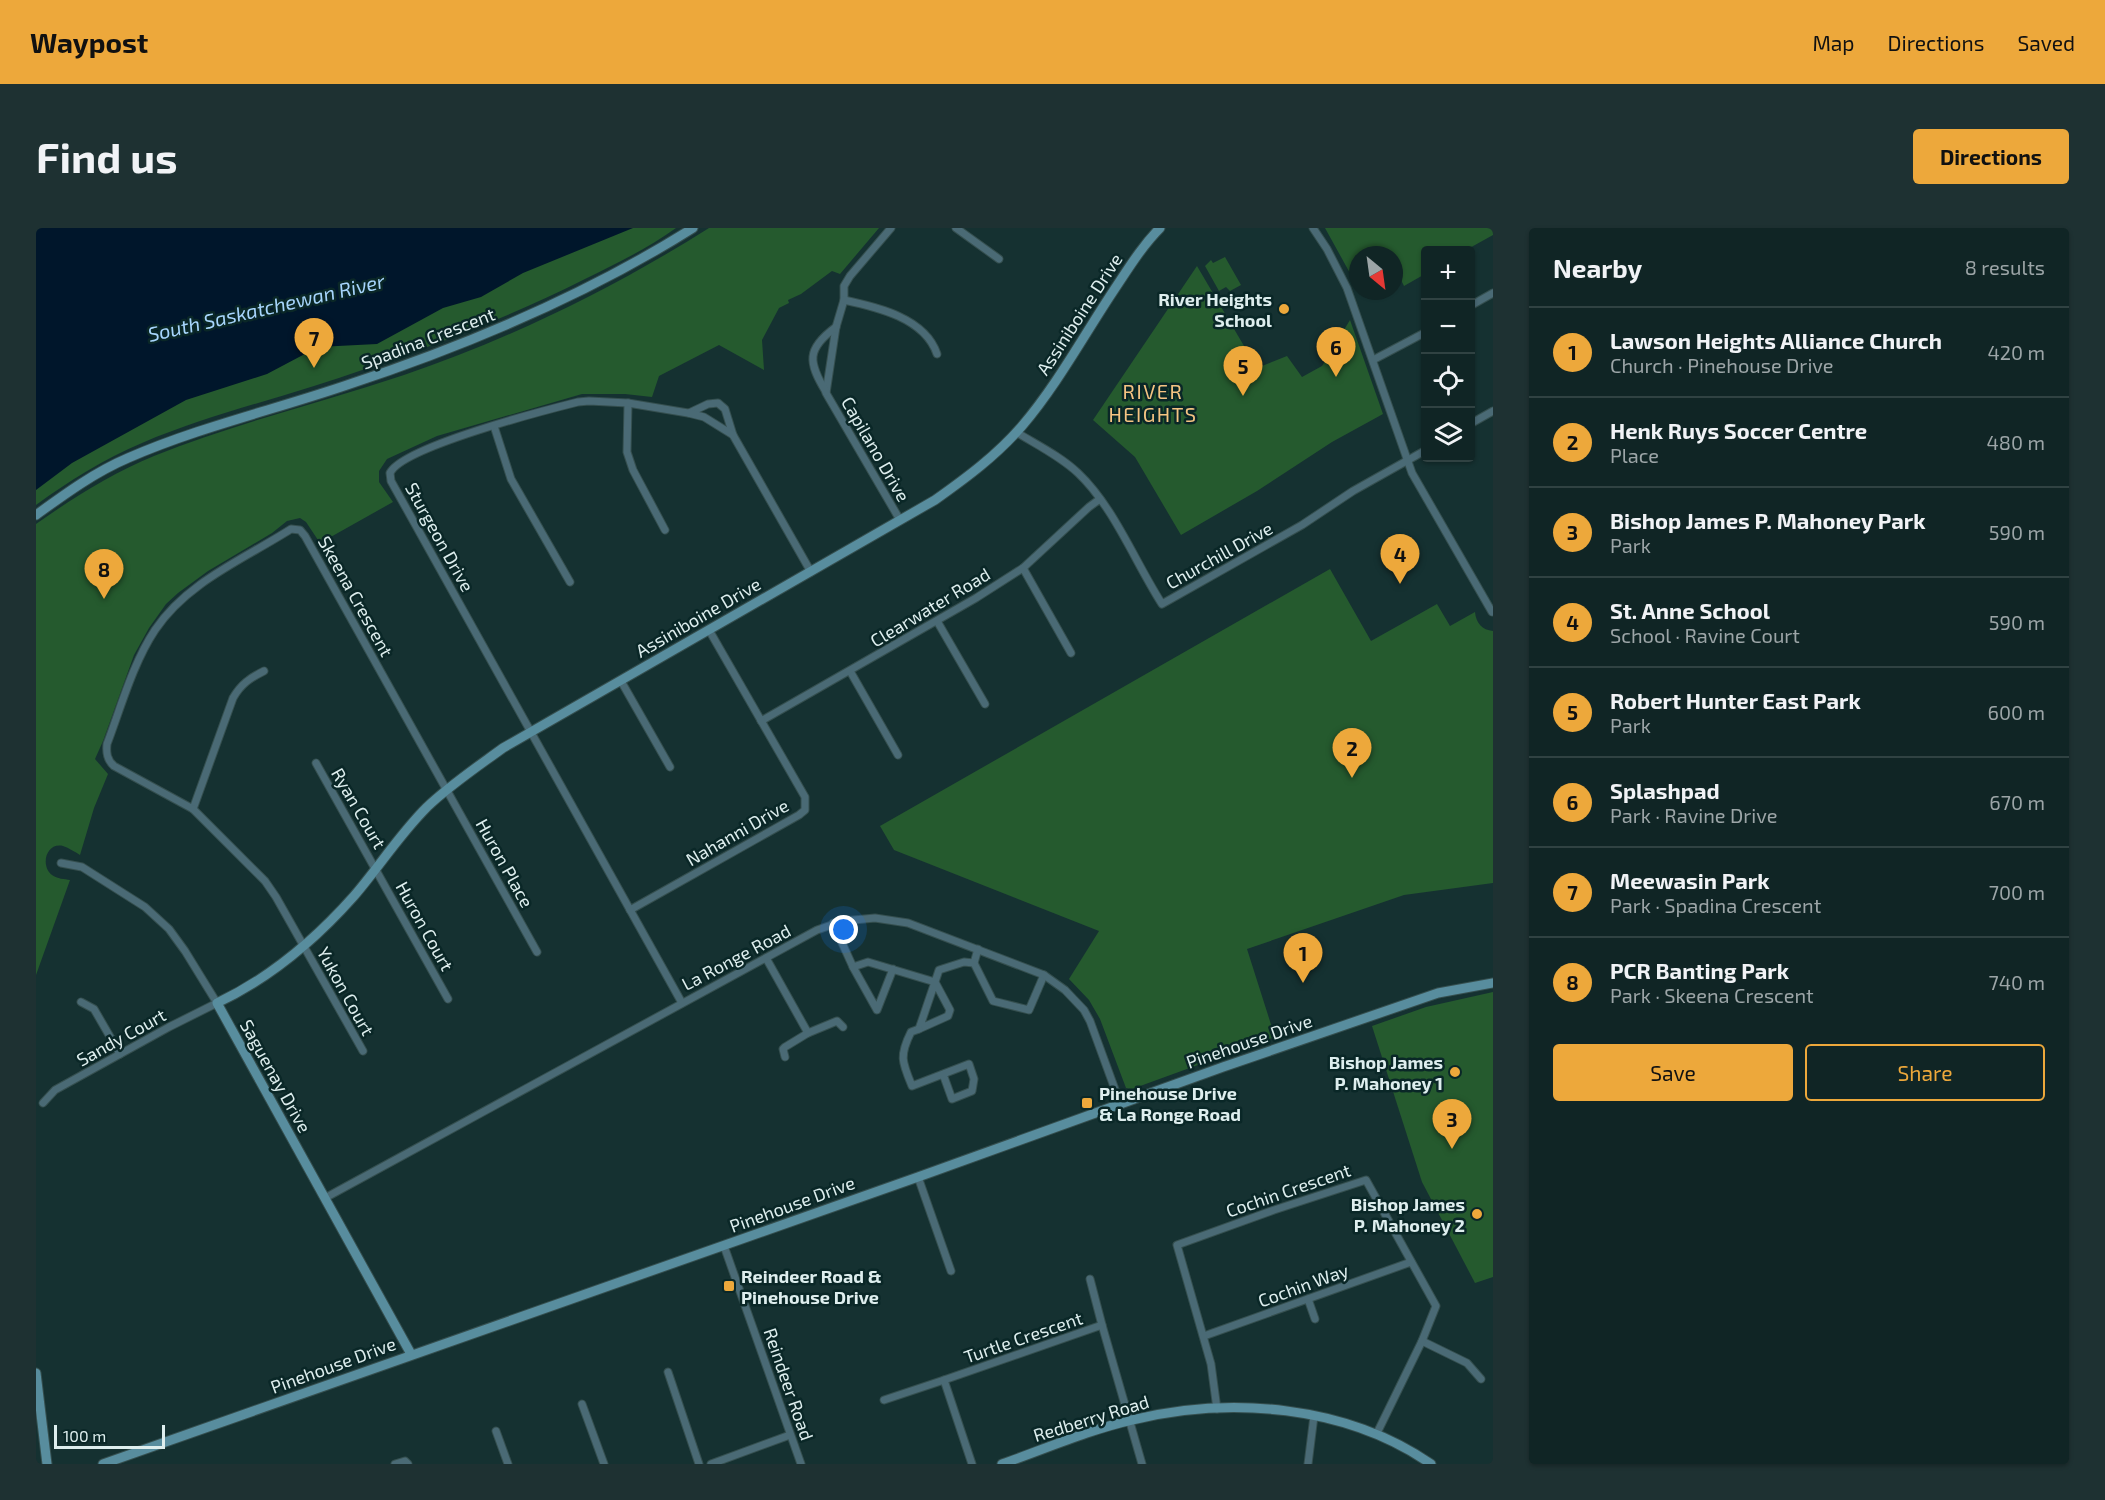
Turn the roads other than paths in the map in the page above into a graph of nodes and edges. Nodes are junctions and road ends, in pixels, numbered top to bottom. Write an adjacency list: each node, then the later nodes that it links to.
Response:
1 (693, 228): 25 (street, Spadina Crescent)
2 (891, 228): 8 (street, Capilano Drive)
3 (956, 228): 6 (street)
4 (1313, 228): 13 (street)
5 (1158, 229): 20 (street, Assiniboine Drive)
6 (999, 259)
7 (1493, 293): 9 (street)
8 (844, 300): 10 (street, Capilano Drive); 12 (street)
9 (1475, 303)
10 (836, 327): 14 (street, Capilano Drive); 14 (street, Capilano Drive)
11 (1421, 334): 13 (street)
12 (937, 354)
13 (1373, 360): 23 (street)
14 (826, 393): 26 (street, Capilano Drive)
15 (628, 404): 17 (street, Sturgeon Drive); 19 (street, Sturgeon Drive); 27 (street)
16 (1493, 411): 18 (street)
17 (688, 413): 21 (street, Sturgeon Drive); 21 (street, Sturgeon Drive)
18 (1475, 421)
19 (494, 426): 30 (street); 40 (street, Sturgeon Drive)
20 (1016, 432): 24 (street, Churchill Drive); 26 (street, Assiniboine Drive)
21 (733, 435): 29 (street, Sturgeon Drive)
22 (1421, 452): 23 (street, Churchill Drive)
23 (1408, 460): 24 (street, Churchill Drive); 31 (street)
24 (1100, 499): 28 (street, Clearwater Road)
25 (36, 515)
26 (900, 520): 29 (street, Assiniboine Drive)
27 (665, 530)
28 (1023, 568): 32 (street, Clearwater Road); 34 (street)
29 (811, 572): 33 (street, Assiniboine Drive)
30 (570, 582)
31 (1492, 612)
32 (937, 621): 36 (street, Clearwater Road); 38 (street)
33 (710, 630): 37 (street, Assiniboine Drive); 39 (street, Nahanni Drive)
34 (1071, 653)
35 (264, 671): 45 (street)
36 (850, 671): 39 (street, Clearwater Road); 41 (street)
37 (621, 681): 40 (street, Assiniboine Drive); 43 (street)
38 (985, 704)
39 (761, 721): 48 (street, Nahanni Drive)
40 (531, 731): 44 (street, Assiniboine Drive); 48 (street)
41 (898, 754)
42 (316, 763): 47 (street, Ryan Court)
43 (670, 767)
44 (447, 789): 45 (street, Skeena Crescent); 47 (street, Assiniboine Drive); 52 (street, Huron Place)
45 (193, 809): 50 (street, Skeena Crescent)
46 (61, 863): 62 (street, Saguenay Drive)
47 (376, 867): 50 (street, Assiniboine Drive); 60 (street, Huron Court)
48 (630, 910): 63 (street)
49 (833, 923): 51 (street, La Ronge Road); 53 (street, La Ronge Road); 55 (street)
50 (304, 945): 62 (street, Assiniboine Drive); 67 (street, Yukon Court)
51 (978, 949): 54 (street); 57 (street, La Ronge Road)
52 (537, 952)
53 (766, 958): 63 (street, La Ronge Road); 66 (street)
54 (974, 963): 57 (street); 58 (street)
55 (853, 967): 56 (street); 56 (street)
56 (893, 969): 58 (street)
57 (1044, 975): 72 (street, La Ronge Road)
58 (935, 982): 65 (street); 65 (street)
59 (1493, 983): 72 (street, Pinehouse Drive)
60 (448, 999)
61 (81, 1002): 68 (street)
62 (217, 1003): 68 (street, Sandy Court); 74 (street, Saguenay Drive)
63 (682, 1004): 74 (street, La Ronge Road)
64 (843, 1028): 66 (street)
65 (919, 1029): 70 (street)
66 (808, 1033): 69 (street)
67 (363, 1051)
68 (120, 1054): 71 (street, Sandy Court)
69 (785, 1057)
70 (943, 1074): 70 (street)
71 (43, 1103)
72 (1120, 1103): 73 (street, Pinehouse Drive)
73 (918, 1177): 75 (street, Pinehouse Drive); 77 (street)
74 (325, 1198): 84 (street, Saguenay Drive)
75 (724, 1246): 84 (street, Pinehouse Drive); 96 (street, Reindeer Road)
76 (1411, 1262): 79 (street, Cochin Way); 82 (street, Cochin Crescent); 83 (street, Cochin Crescent)
77 (951, 1271)
78 (1090, 1279): 81 (street)
79 (1308, 1299): 80 (street); 82 (street, Cochin Way)
80 (1315, 1319)
81 (1102, 1325): 88 (street, Turtle Crescent); 93 (street, Turtle Crescent)
82 (1204, 1336): 91 (street, Cochin Crescent)
83 (1422, 1341): 87 (street); 95 (street, Cochin Crescent)
84 (411, 1354): 98 (street, Pinehouse Drive)
85 (668, 1372): 103 (street)
86 (36, 1373): 97 (street)
87 (1481, 1379)
88 (944, 1380): 89 (street, Turtle Crescent); 106 (street)
89 (884, 1400)
90 (582, 1404): 102 (street)
91 (1216, 1409): 92 (street, Redberry Road); 93 (street, Redberry Road)
92 (1314, 1416): 95 (street, Redberry Road); 109 (street)
93 (1131, 1420): 107 (street, Redberry Road); 108 (street, Turtle Crescent)
94 (496, 1431): 101 (street)
95 (1377, 1433): 110 (street, Redberry Road)
96 (790, 1435): 104 (street); 105 (street, Reindeer Road)
97 (47, 1464)
98 (103, 1464)
99 (395, 1464): 100 (street)
100 (408, 1464)
101 (508, 1464)
102 (604, 1464)
103 (699, 1464)
104 (711, 1464)
105 (801, 1464)
106 (972, 1464)
107 (1002, 1464)
108 (1142, 1464)
109 (1308, 1464)
110 (1431, 1464)

